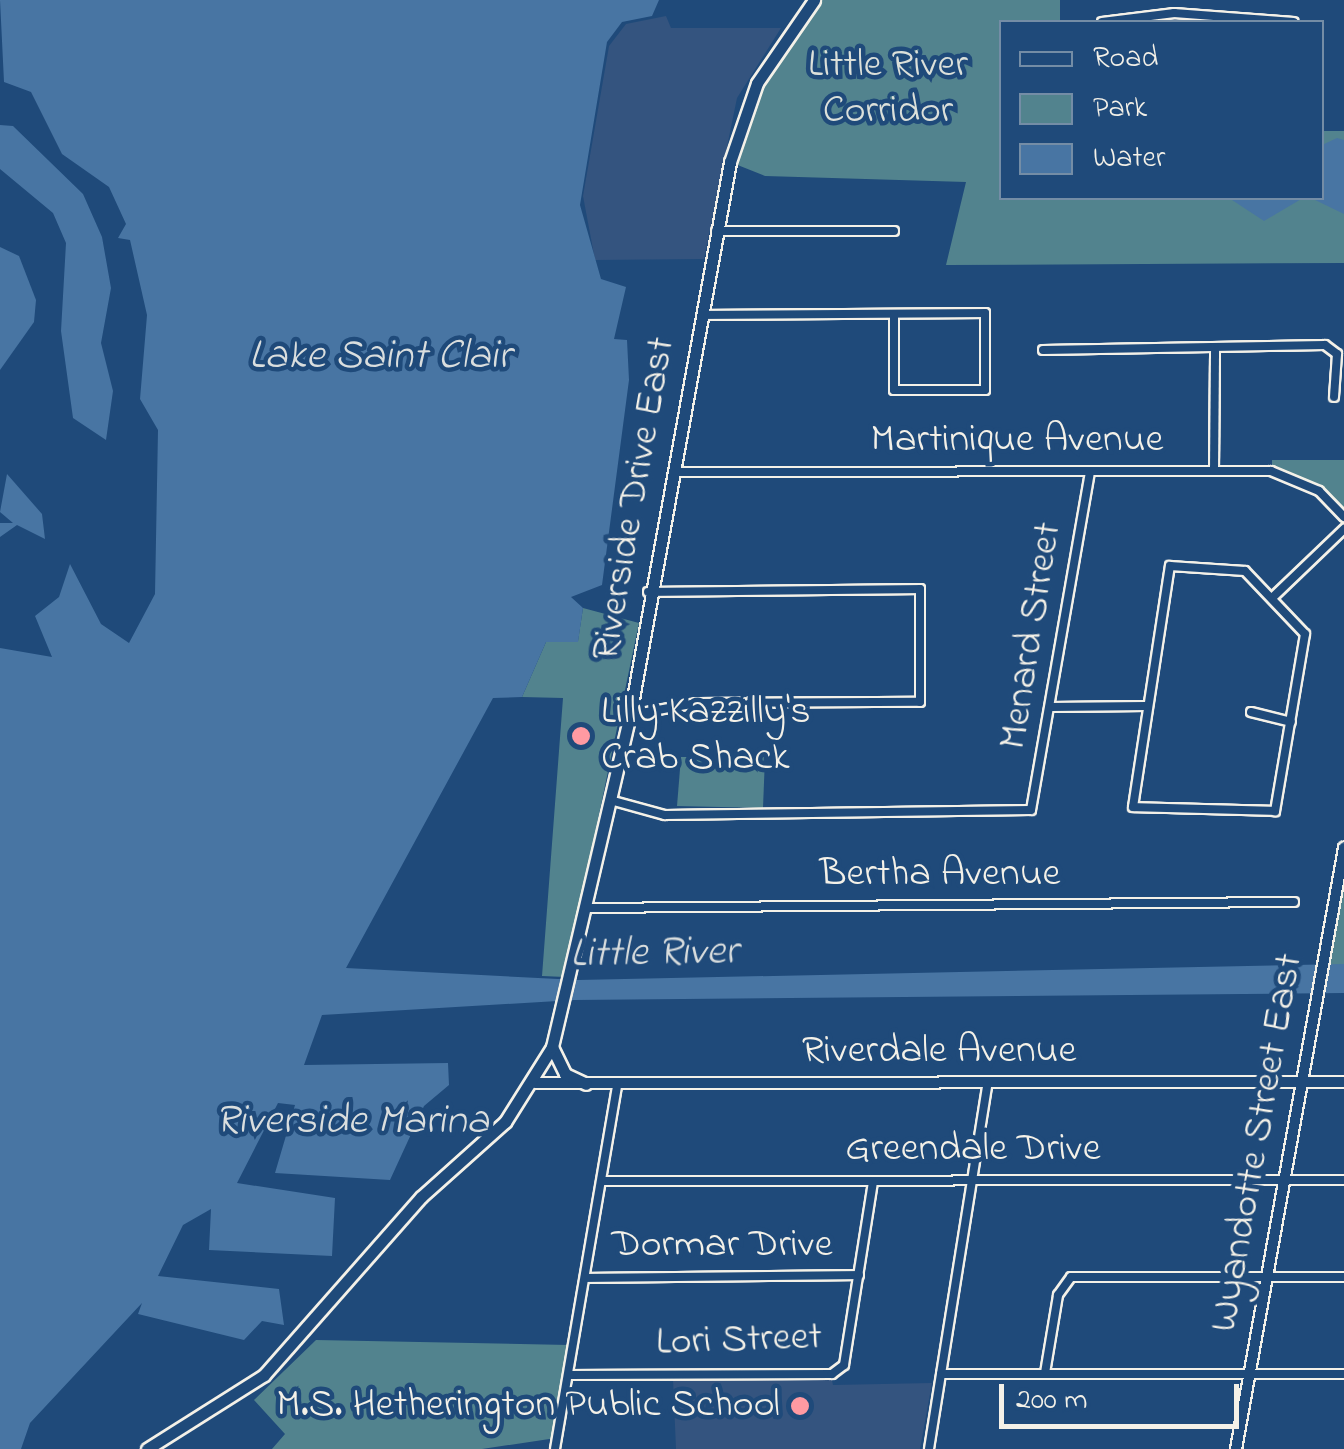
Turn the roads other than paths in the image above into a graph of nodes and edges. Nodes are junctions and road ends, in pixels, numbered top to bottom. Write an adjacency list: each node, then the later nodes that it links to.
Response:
1 (814, 0): 7 (main road, Riverside Drive East)
2 (1174, 0): 3 (street)
3 (1174, 13): 4 (street); 5 (street)
4 (1118, 20)
5 (1267, 20)
6 (894, 231): 7 (street)
7 (716, 232): 8 (main road, Riverside Drive East)
8 (701, 314): 9 (street); 14 (main road, Riverside Drive East)
9 (894, 315): 9 (street)
10 (1215, 348): 11 (street); 12 (street); 13 (street)
11 (1043, 350)
12 (1334, 397)
13 (1214, 470): 15 (street, Martinique Avenue); 16 (street, Martinique Avenue)
14 (674, 472): 15 (street, Martinique Avenue); 18 (main road, Riverside Drive East)
15 (1090, 472): 21 (street, Menard Street)
16 (1344, 517)
17 (1344, 529): 19 (street)
18 (648, 592): 23 (main road, Riverside Drive East); 23 (street)
19 (1272, 598): 20 (street); 24 (street)
20 (1146, 706): 21 (street); 24 (street)
21 (1052, 707): 25 (street, Menard Street)
22 (1252, 712): 24 (street)
23 (630, 715): 25 (main road, Riverside Drive East)
24 (1290, 722)
25 (610, 800): 28 (main road, Riverside Drive East)
26 (1344, 848): 31 (street, Wyandotte Street East)
27 (1294, 902): 28 (street, Bertha Avenue)
28 (586, 908): 29 (main road, Riverside Drive East)
29 (552, 1047): 33 (main road, Riverside Drive East); 34 (main road)
30 (988, 1082): 31 (street, Riverdale Avenue); 35 (street, Riverdale Avenue); 38 (street)
31 (1297, 1082): 32 (street, Riverdale Avenue); 36 (street, Wyandotte Street East)
32 (1344, 1082)
33 (535, 1084): 34 (street, Riverdale Avenue); 42 (main road, Riverside Drive East)
34 (586, 1084): 35 (street, Riverdale Avenue)
35 (617, 1085): 40 (street)
36 (1281, 1179): 38 (street, Greendale Drive); 39 (street, Greendale Drive); 44 (street, Wyandotte Street East)
37 (873, 1180): 38 (street, Greendale Drive); 40 (street, Greendale Drive); 43 (street, Lori Street)
38 (972, 1180): 49 (street)
39 (1344, 1180)
40 (602, 1181): 46 (street)
41 (419, 1211): 42 (main road)
42 (360, 1269): 52 (main road, Riverside Drive East)
43 (859, 1275): 46 (street, Dormar Drive); 51 (street, Lori Street)
44 (1265, 1277): 45 (street); 47 (street, Wyandotte Street East); 48 (street)
45 (1344, 1277)
46 (586, 1278): 51 (street)
47 (1250, 1372): 48 (street); 50 (street); 55 (street, Wyandotte Street East)
48 (1044, 1373): 49 (street)
49 (941, 1374): 54 (street)
50 (1344, 1374)
51 (568, 1375): 53 (street)
52 (147, 1449)
53 (554, 1449)
54 (928, 1449)
55 (1236, 1449)

